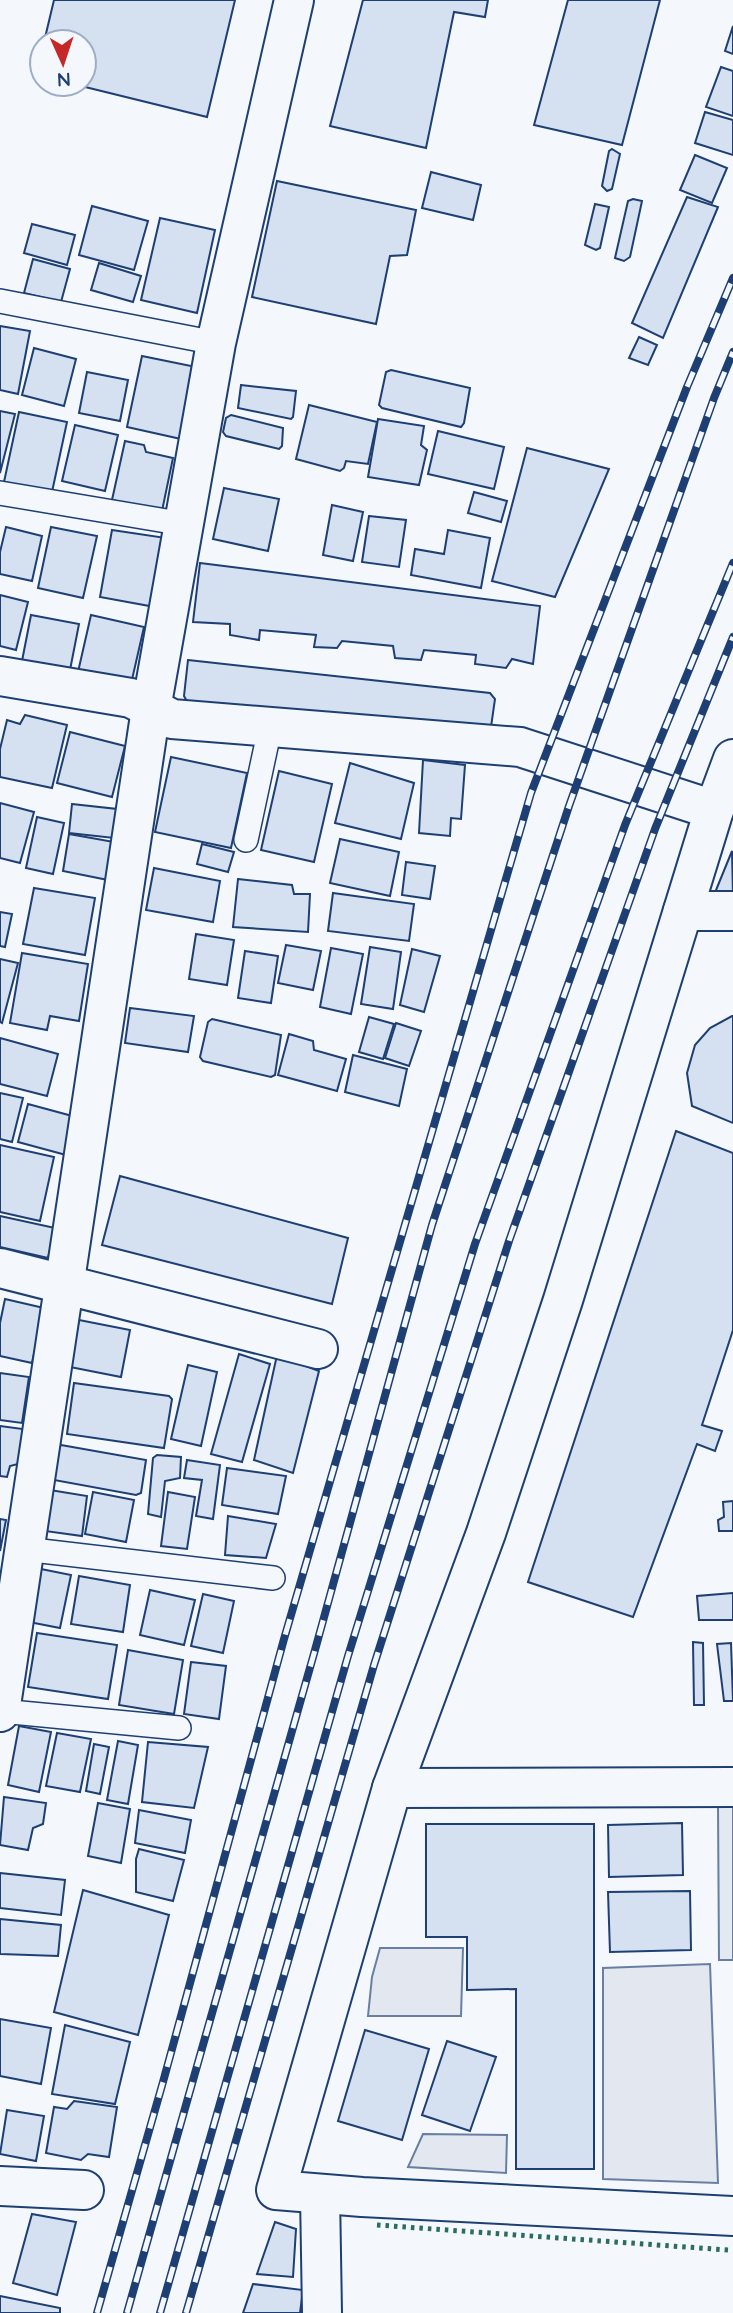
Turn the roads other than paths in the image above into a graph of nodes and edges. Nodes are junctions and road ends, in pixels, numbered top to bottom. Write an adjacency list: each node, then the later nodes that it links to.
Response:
1 (294, 0): 3 (street)
2 (0, 301): 3 (lane)
3 (216, 343): 5 (street)
4 (0, 493): 5 (lane)
5 (184, 524): 7 (street)
6 (0, 676): 7 (street)
7 (151, 709): 8 (street); 15 (street)
8 (270, 728): 10 (street); 11 (lane)
9 (733, 759): 10 (street)
10 (714, 810): 12 (street)
11 (246, 840)
12 (683, 911): 13 (street); 22 (street)
13 (733, 911)
14 (0, 1268): 15 (street)
15 (63, 1285): 16 (street); 17 (street)
16 (318, 1349)
17 (24, 1549): 18 (lane); 19 (street)
18 (273, 1578)
19 (0, 1711): 20 (lane)
20 (179, 1728)
21 (733, 1787): 22 (street)
22 (393, 1788): 25 (street)
23 (0, 2186): 24 (street)
24 (84, 2190)
25 (320, 2194): 26 (street); 27 (street)
26 (733, 2216)
27 (322, 2313)

